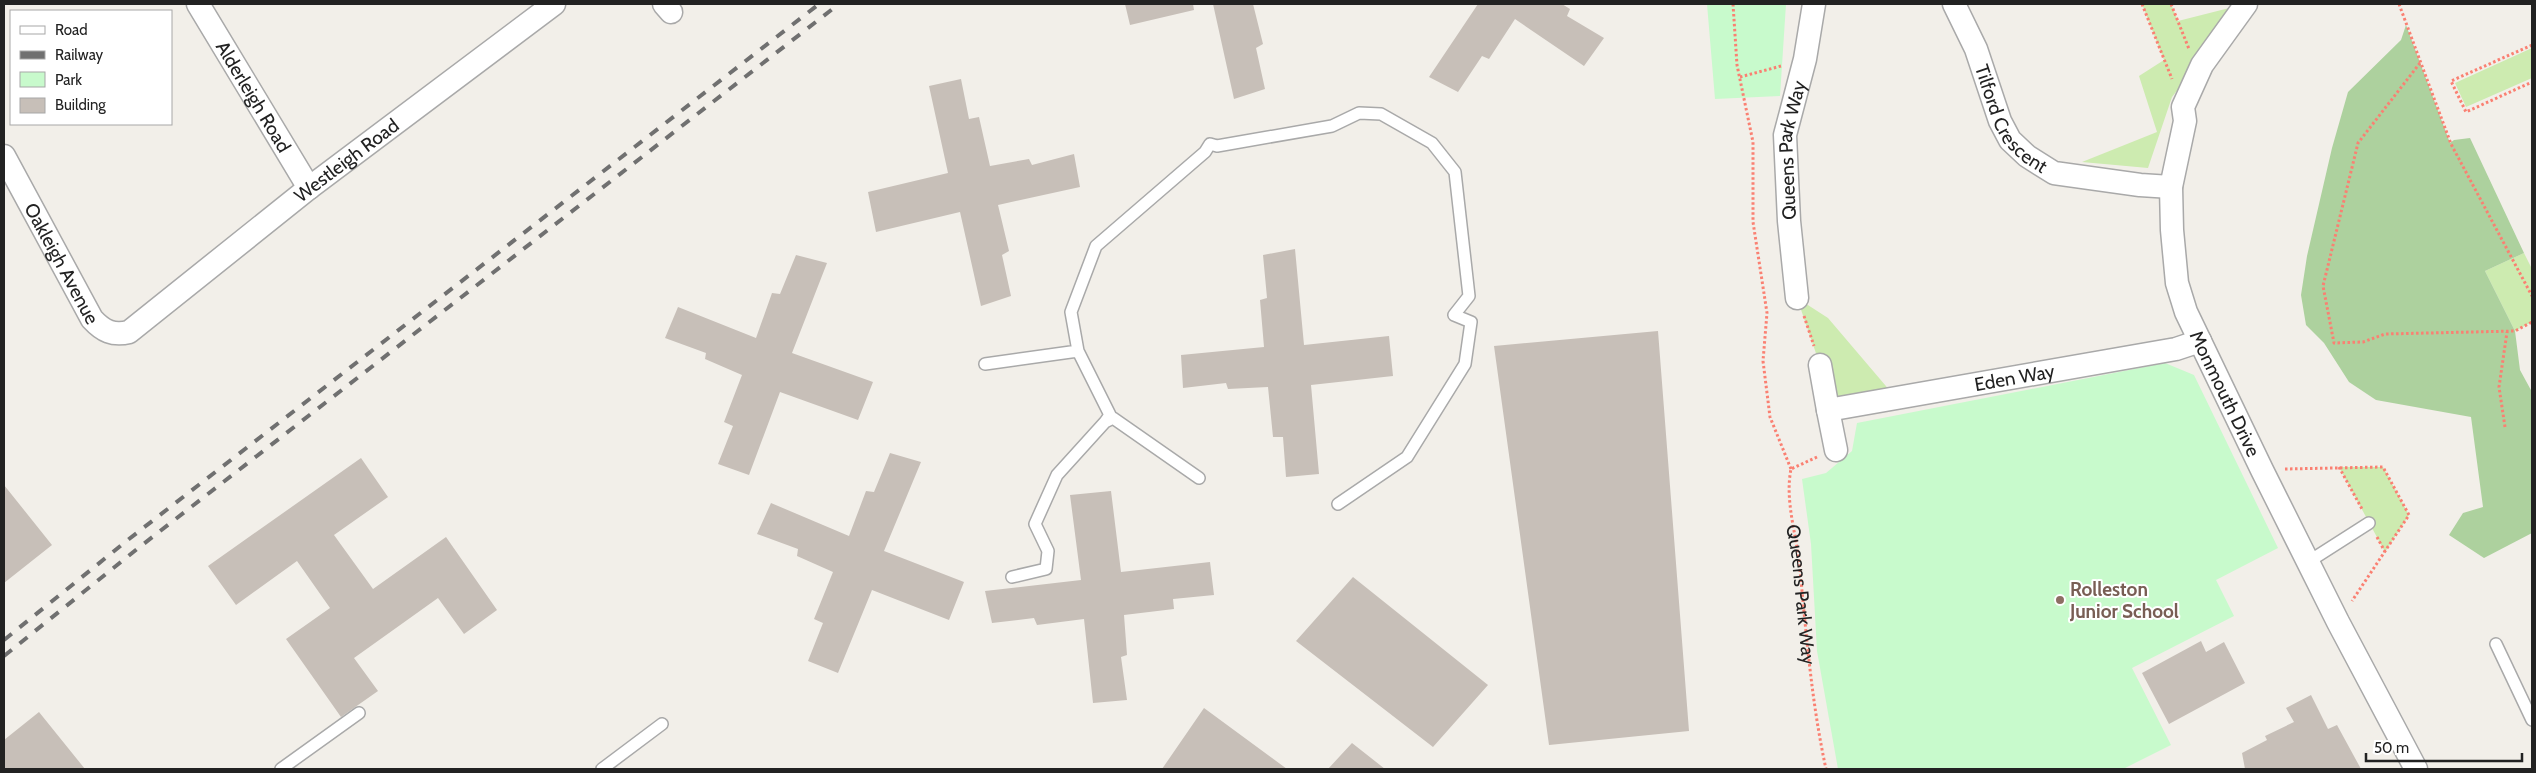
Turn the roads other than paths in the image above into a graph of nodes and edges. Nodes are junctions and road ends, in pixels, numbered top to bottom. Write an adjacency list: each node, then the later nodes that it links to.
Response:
1 (198, 4): 8 (street, Alderleigh Road)
2 (554, 4): 8 (street, Westleigh Road)
3 (1814, 4): 9 (street, Queens Park Way)
4 (1954, 4): 7 (street, Tilford Crescent)
5 (2246, 4): 7 (street, Monmouth Drive)
6 (4, 156): 10 (street, Oakleigh Avenue)
7 (2170, 186): 11 (street, Monmouth Drive)
8 (310, 188): 10 (street, Westleigh Road)
9 (1797, 298)
10 (143, 323)
11 (2200, 341): 15 (street, Eden Way); 21 (street, Monmouth Drive)
12 (1078, 352): 13 (lane); 16 (lane); 19 (lane)
13 (985, 364)
14 (1820, 366): 15 (street)
15 (1828, 410): 17 (street)
16 (1105, 422): 18 (lane); 22 (lane)
17 (1836, 450)
18 (1199, 478)
19 (1338, 504)
20 (2369, 524): 21 (lane)
21 (2308, 562): 29 (street, Monmouth Drive)
22 (1012, 577)
23 (2496, 644): 25 (lane)
24 (358, 713): 27 (lane)
25 (2532, 720)
26 (662, 724): 28 (lane)
27 (281, 769)
28 (602, 769)
29 (2416, 769)

